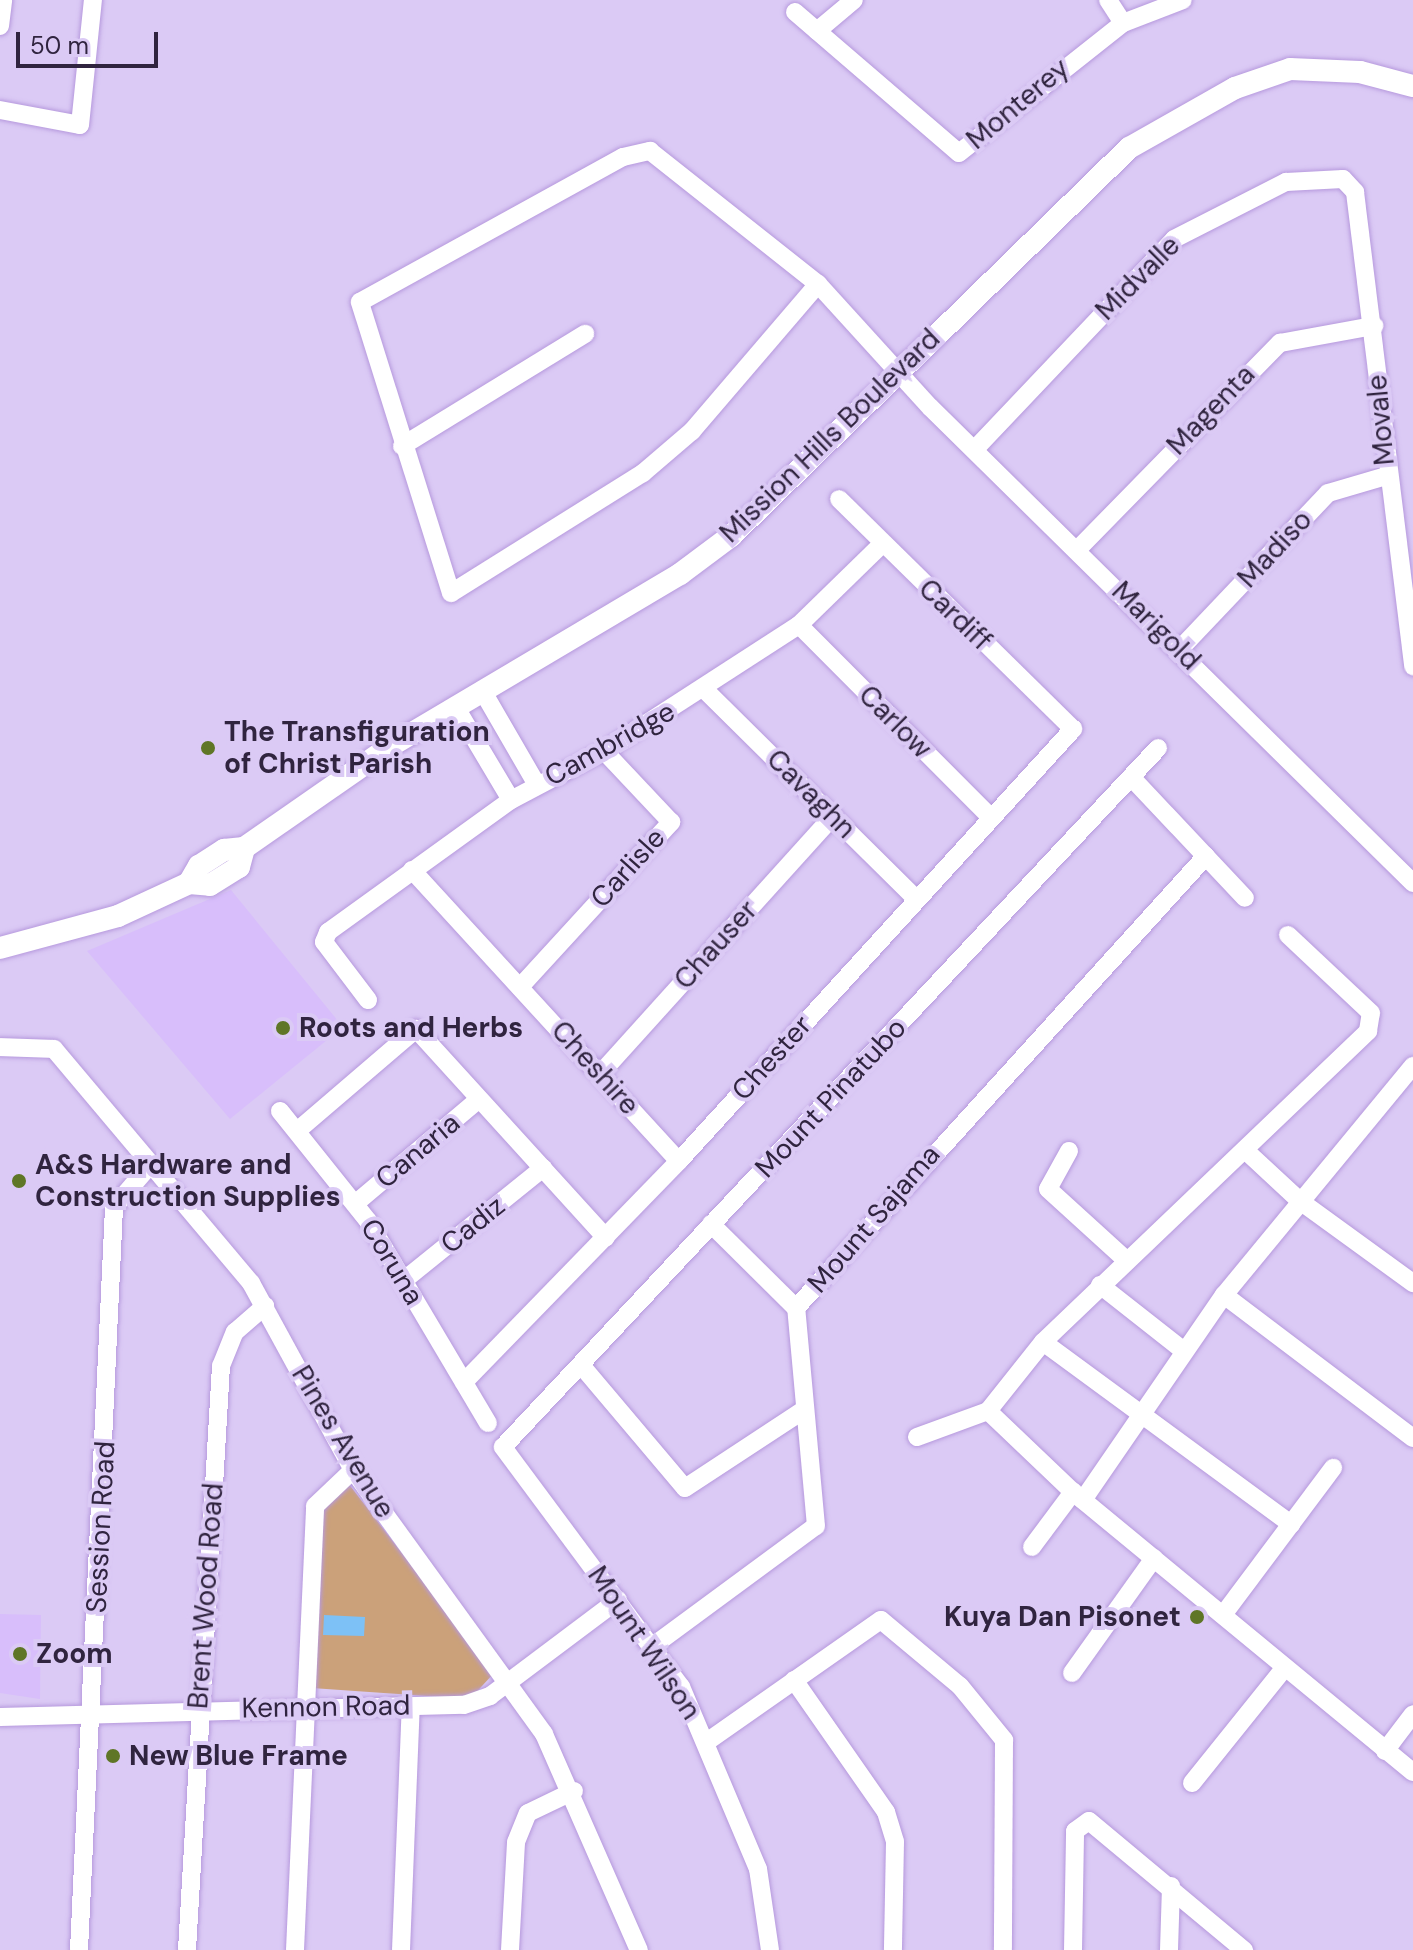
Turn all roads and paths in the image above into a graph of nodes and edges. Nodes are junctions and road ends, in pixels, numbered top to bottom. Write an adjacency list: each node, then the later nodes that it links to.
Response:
1 (3, 0): 8 (street)
2 (93, 0): 11 (street)
3 (854, 0): 9 (street)
4 (1108, 0): 7 (street)
5 (1183, 0): 7 (street, Monterey)
6 (795, 12): 9 (street, Monterey)
7 (1123, 23): 9 (street, Monterey)
8 (0, 26)
9 (817, 31)
10 (1413, 86): 16 (street, Mission Hills Boulevard)
11 (0, 110)
12 (1343, 179): 14 (street, Movale); 18 (street, Midvalle)
13 (818, 284): 16 (street, Marigold); 17 (street); 17 (street, Marigold)
14 (1374, 326): 19 (street, Movale); 22 (street, Magenta)
15 (585, 334): 17 (street)
16 (898, 370): 18 (street, Marigold); 26 (street, Mission Hills Boulevard)
17 (402, 446)
18 (975, 449): 22 (street, Marigold)
19 (1386, 476): 24 (street, Madiso); 25 (street, Movale)
20 (839, 499): 21 (street, Cardiff)
21 (882, 544): 23 (street, Cambridge); 29 (street, Cardiff)
22 (1078, 549): 24 (street, Marigold)
23 (799, 625): 27 (street, Cambridge); 36 (street, Carlow)
24 (1180, 649): 39 (street, Marigold)
25 (1413, 666)
26 (482, 690): 28 (street, Mission Hills Boulevard); 33 (street)
27 (705, 690): 31 (street, Cambridge); 35 (street, Cavaghn)
28 (455, 706): 34 (street); 43 (street, Mission Hills Boulevard)
29 (1073, 729): 36 (street, Chester)
30 (1158, 748): 32 (street, Mount Pinatubo)
31 (604, 751): 33 (street, Cambridge); 44 (street, Carlisle)
32 (1131, 777): 37 (street); 59 (street, Mount Pinatubo)
33 (537, 785): 34 (street, Cambridge)
34 (511, 800): 38 (street, Cambridge)
35 (833, 816): 41 (street, Cavaghn); 48 (street, Chauser)
36 (991, 818): 41 (street, Chester)
37 (1206, 856): 40 (street); 67 (street, Mount Sajama)
38 (412, 870): 44 (street, Cheshire); 45 (street, Cambridge)
39 (1413, 883)
40 (1245, 898)
41 (916, 899): 54 (street, Chester)
42 (1288, 935): 53 (street)
43 (0, 948)
44 (520, 987): 48 (street, Cheshire)
45 (368, 1000)
46 (0, 1047): 55 (street, Pines Avenue)
47 (1413, 1066): 57 (street)
48 (600, 1074): 54 (street, Cheshire)
49 (479, 1099): 51 (street); 56 (street); 58 (street, Canaria)
50 (280, 1111): 51 (street, Coruna)
51 (297, 1131): 58 (street, Coruna)
52 (1069, 1151): 61 (street)
53 (1246, 1151): 57 (street); 61 (street)
54 (679, 1161): 60 (street, Chester)
55 (150, 1165): 66 (street, Pines Avenue); 95 (street, Session Road)
56 (543, 1168): 60 (street); 62 (street, Cadiz)
57 (1300, 1201): 63 (street); 65 (street)
58 (356, 1203): 62 (street, Coruna)
59 (711, 1224): 67 (street); 70 (street, Mount Pinatubo)
60 (606, 1238): 71 (street, Chester)
61 (1127, 1261): 64 (street)
62 (403, 1281): 71 (street, Coruna)
63 (1412, 1281)
64 (1100, 1285): 68 (street); 69 (street)
65 (1224, 1295): 69 (street); 77 (street)
66 (265, 1306): 80 (street, Pines Avenue); 94 (street, Brent Wood Road)
67 (796, 1308): 72 (street, Mount Sajama)
68 (1043, 1342): 73 (street); 74 (street)
69 (1184, 1351): 74 (street)
70 (581, 1365): 72 (street); 78 (street, Mount Pinatubo)
71 (464, 1382): 75 (street, Coruna)
72 (802, 1411): 87 (street, Mount Sajama)
73 (988, 1411): 76 (street); 81 (street)
74 (1142, 1414): 81 (street); 82 (street)
75 (488, 1423)
76 (917, 1437)
77 (1413, 1438)
78 (503, 1447): 85 (street, Mount Wilson)
79 (1333, 1468): 82 (street)
80 (353, 1470): 90 (street, Pines Avenue); 92 (street)
81 (1078, 1496): 83 (street); 84 (street)
82 (1291, 1524): 86 (street)
83 (1032, 1547)
84 (1154, 1558): 86 (street); 89 (street)
85 (618, 1600): 87 (street, Mount Wilson); 90 (street, Kennon Road)
86 (1223, 1615): 88 (street)
87 (653, 1646): 98 (street, Mount Wilson)
88 (1283, 1670): 99 (street); 101 (street)
89 (1072, 1673)
90 (510, 1680): 93 (street, Kennon Road); 102 (street, Pines Avenue)
91 (794, 1680): 98 (street); 111 (street); 112 (street)
92 (306, 1706): 93 (street, Kennon Road); 94 (street, Kennon Road); 106 (street)
93 (411, 1706): 107 (street)
94 (199, 1710): 95 (street, Kennon Road); 105 (street, Brent Wood Road)
95 (92, 1714): 97 (street, Kennon Road); 104 (street, Session Road)
96 (1413, 1714): 99 (street)
97 (0, 1717)
98 (708, 1741): 110 (street, Mount Wilson)
99 (1385, 1751): 100 (street)
100 (1413, 1772)
101 (1192, 1783)
102 (574, 1791): 108 (street); 109 (street, Pines Avenue)
103 (1171, 1886): 113 (street); 114 (street); 115 (street)
104 (79, 1950)
105 (187, 1950)
106 (295, 1950)
107 (401, 1950)
108 (510, 1950)
109 (639, 1950)
110 (770, 1950)
111 (893, 1950)
112 (1003, 1950)
113 (1073, 1950)
114 (1169, 1950)
115 (1244, 1950)

